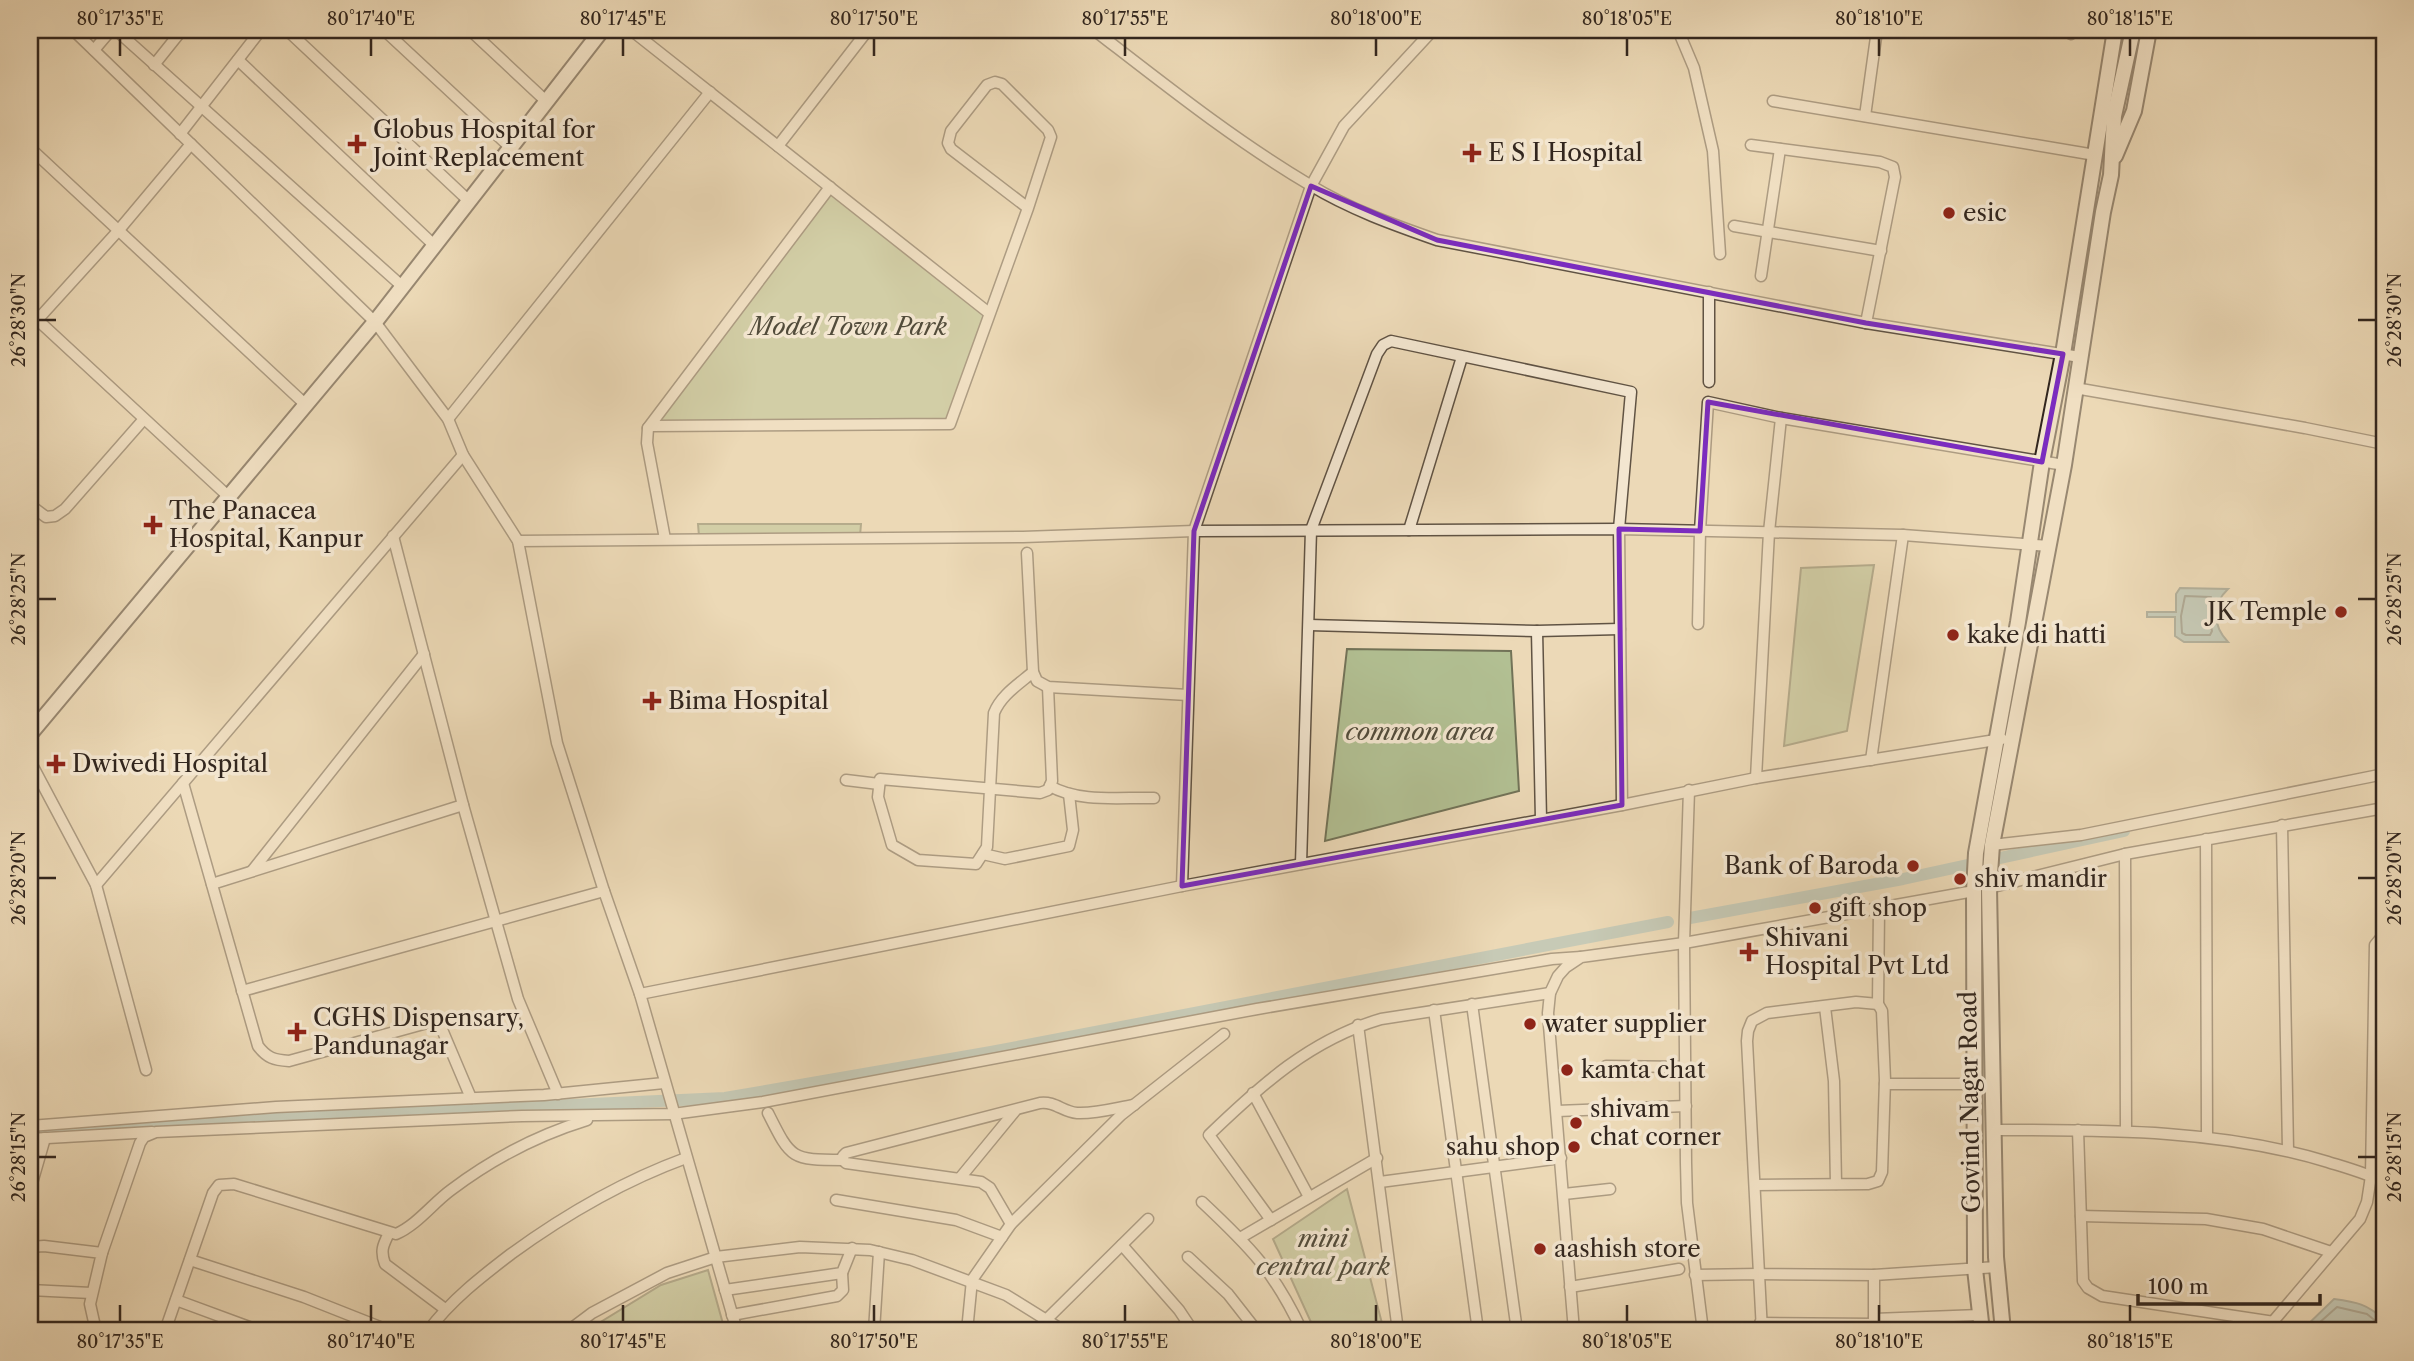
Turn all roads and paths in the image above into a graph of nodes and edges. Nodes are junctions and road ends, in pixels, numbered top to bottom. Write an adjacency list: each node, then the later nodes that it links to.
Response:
1 (73, 30): 18 (street)
2 (114, 30): 18 (street); 20 (street)
3 (182, 30): 20 (street)
4 (261, 30): 19 (street)
5 (287, 30): 38 (street)
6 (384, 30): 32 (street)
7 (470, 30): 23 (street)
8 (602, 30): 23 (main road)
9 (631, 30): 21 (street)
10 (868, 30): 30 (street)
11 (1094, 30): 36 (street)
12 (1431, 30): 36 (street)
13 (1678, 30): 45 (street)
14 (1877, 30): 25 (street)
15 (2115, 30): 34 (main road, Govind Nagar Road)
16 (2133, 30): 26 (main road)
17 (2150, 30): 35 (main road)
18 (94, 50): 27 (street)
19 (238, 60): 24 (street); 43 (street)
20 (154, 65): 24 (street)
21 (710, 92): 30 (street); 61 (street)
22 (1773, 101): 25 (street)
23 (547, 102): 32 (main road)
24 (201, 108): 27 (street); 47 (street)
25 (1865, 116): 34 (street)
26 (2114, 116): 34 (main road); 35 (main road)
27 (180, 134): 28 (street)
28 (191, 144): 41 (street); 51 (street)
29 (1751, 145): 33 (street)
30 (778, 146): 37 (street)
31 (30, 148): 41 (street)
32 (511, 148): 38 (main road)
33 (1780, 149): 42 (street); 44 (street)
34 (2095, 155): 53 (main road, Govind Nagar Road)
35 (2111, 165): 55 (main road, Govind Nagar Road)
36 (1311, 186): 48 (street); 72 (street)
37 (830, 187): 49 (street); 62 (street)
38 (470, 201): 43 (main road)
39 (1028, 208): 39 (street); 49 (street)
40 (1734, 226): 42 (street)
41 (118, 231): 50 (street); 58 (street)
42 (1768, 232): 44 (street); 46 (street)
43 (435, 246): 47 (main road)
44 (1881, 251): 52 (street)
45 (1720, 254)
46 (1761, 276)
47 (402, 287): 51 (main road)
48 (1709, 292): 52 (street); 56 (street)
49 (989, 313): 62 (street)
50 (32, 321): 60 (street)
51 (375, 322): 58 (main road); 61 (street)
52 (1866, 323): 53 (street)
53 (2063, 354): 55 (street); 65 (main road, Govind Nagar Road)
54 (1462, 357): 69 (street); 70 (street); 71 (street)
55 (2080, 357): 57 (main road, Govind Nagar Road)
56 (1709, 382)
57 (2075, 388): 63 (street); 66 (main road, Govind Nagar Road)
58 (306, 405): 67 (main road)
59 (1781, 418): 65 (street); 73 (street); 74 (street)
60 (144, 419): 67 (street); 68 (street)
61 (448, 419): 64 (street)
62 (648, 428): 77 (street)
63 (2384, 444)
64 (463, 455): 76 (street); 78 (street)
65 (2042, 462): 66 (street); 79 (main road, Govind Nagar Road)
66 (2064, 465): 80 (main road, Govind Nagar Road)
67 (229, 497): 90 (main road)
68 (30, 505)
69 (1619, 529): 71 (street); 73 (street); 84 (street)
70 (1311, 530): 71 (street); 72 (street); 83 (street)
71 (1409, 530)
72 (1194, 531): 77 (street); 89 (street)
73 (1700, 531): 74 (street); 82 (street)
74 (1769, 532): 75 (street); 96 (street)
75 (1903, 535): 79 (street); 93 (street)
76 (393, 536): 86 (street); 98 (street)
77 (665, 539): 78 (street)
78 (518, 541): 120 (street)
79 (2031, 545): 80 (street); 91 (main road, Govind Nagar Road)
80 (2049, 546): 92 (main road, Govind Nagar Road)
81 (1027, 553): 87 (street)
82 (1698, 624)
83 (1309, 625): 85 (street); 114 (street)
84 (1620, 629): 85 (street); 106 (street)
85 (1537, 631): 108 (street)
86 (424, 654): 105 (street); 115 (street)
87 (1033, 672): 88 (street); 101 (street)
88 (1048, 687): 89 (street); 100 (street)
89 (1188, 695): 118 (street)
90 (30, 734)
91 (1997, 738): 92 (street); 93 (street); 119 (main road, Govind Nagar Road)
92 (2014, 740): 111 (main road, Govind Nagar Road)
93 (1871, 760): 96 (street)
94 (30, 761): 117 (street)
95 (2384, 774): 111 (street)
96 (1756, 778): 102 (street)
97 (846, 780): 99 (street)
98 (183, 783): 116 (street); 117 (street)
99 (879, 785): 101 (street); 112 (street)
100 (1050, 786): 101 (street); 103 (street)
101 (990, 789): 112 (street)
102 (1689, 790): 106 (street); 124 (street)
103 (1069, 794): 104 (street); 112 (street)
104 (1154, 798)
105 (464, 805): 115 (street); 122 (street)
106 (1622, 805): 108 (street)
107 (2384, 808): 109 (street)
108 (1541, 819): 114 (street)
109 (2283, 825): 110 (street); 159 (street)
110 (2206, 839): 113 (street); 156 (street)
111 (1992, 848): 119 (main road, Govind Nagar Road)
112 (983, 854)
113 (2125, 854): 119 (street); 154 (street)
114 (1301, 864): 118 (street)
115 (252, 871): 116 (street)
116 (212, 884): 126 (street)
117 (96, 885): 137 (street)
118 (1182, 886): 127 (street)
119 (1981, 890): 121 (street); 140 (main road, Govind Nagar Road); 152 (main road, Govind Nagar Road)
120 (604, 891): 122 (street); 127 (street)
121 (1879, 909): 124 (street); 130 (street)
122 (496, 922): 126 (street); 142 (street)
123 (2384, 934): 166 (street)
124 (1684, 943): 125 (street); 136 (street)
125 (1581, 957): 128 (street); 146 (street)
126 (242, 991): 143 (street)
127 (640, 993): 138 (street)
128 (1550, 993): 129 (street); 148 (street)
129 (1472, 1004): 132 (street); 164 (street)
130 (1878, 1004): 131 (street); 139 (street)
131 (1825, 1007): 170 (street); 171 (street)
132 (1434, 1010): 133 (street); 165 (street)
133 (1358, 1026): 141 (street); 161 (street)
134 (1224, 1034): 144 (street)
135 (1606, 1066): 136 (street)
136 (1685, 1067): 145 (street)
137 (146, 1070)
138 (664, 1083): 142 (street); 146 (street)
139 (1885, 1084): 140 (street); 170 (street)
140 (1974, 1084): 196 (main road, Govind Nagar Road)
141 (1253, 1093): 175 (street); 180 (street)
142 (558, 1094): 143 (street)
143 (471, 1098): 151 (street)
144 (1134, 1105): 147 (street); 181 (street)
145 (1686, 1106): 148 (street); 199 (street)
146 (672, 1111): 150 (street); 160 (street)
147 (1015, 1111): 163 (street); 167 (street)
148 (1557, 1111): 162 (street)
149 (768, 1113): 163 (street)
150 (602, 1116): 155 (street); 182 (street)
151 (30, 1126)
152 (1993, 1130): 153 (street); 194 (main road, Govind Nagar Road)
153 (2078, 1130): 154 (street); 178 (street)
154 (2126, 1131): 156 (street)
155 (156, 1132): 157 (street); 190 (street)
156 (2207, 1136): 159 (street)
157 (45, 1138): 158 (street); 173 (street)
158 (30, 1139)
159 (2288, 1150): 166 (street)
160 (686, 1158): 191 (street); 207 (street)
161 (1377, 1158): 168 (street); 175 (street)
162 (1560, 1158): 164 (street); 174 (street)
163 (843, 1160): 167 (street)
164 (1493, 1167): 165 (street); 229 (street)
165 (1456, 1173): 168 (street); 228 (street)
166 (2371, 1176): 169 (street); 189 (street)
167 (960, 1178): 181 (street)
168 (1380, 1182): 227 (street)
169 (2384, 1182)
170 (1836, 1184): 171 (street)
171 (1755, 1185): 198 (street)
172 (1610, 1189): 174 (street)
173 (30, 1190)
174 (1564, 1194): 202 (street)
175 (1309, 1197): 180 (street)
176 (836, 1200): 183 (street)
177 (1202, 1202): 184 (street)
178 (2081, 1216): 189 (street); 211 (street)
179 (1148, 1219): 185 (street)
180 (1271, 1220): 184 (street)
181 (1011, 1224): 183 (street)
182 (389, 1233): 193 (street); 207 (street)
183 (1002, 1237): 201 (street)
184 (1240, 1238): 226 (street)
185 (1122, 1245): 210 (street); 224 (street)
186 (30, 1247): 190 (street)
187 (852, 1248): 188 (street); 191 (street); 197 (street)
188 (879, 1252): 201 (street); 221 (street)
189 (2331, 1252): 211 (street)
190 (102, 1253): 205 (street)
191 (716, 1257): 204 (street); 219 (street)
192 (1188, 1257): 225 (street)
193 (190, 1260): 206 (street); 217 (street)
194 (1997, 1267): 196 (street); 233 (main road, Govind Nagar Road)
195 (1679, 1269): 202 (street)
196 (1976, 1269): 200 (street); 209 (main road, Govind Nagar Road)
197 (842, 1273): 204 (street); 208 (street)
198 (1759, 1274): 199 (street); 200 (street); 213 (street)
199 (1695, 1275): 231 (street)
200 (1874, 1275): 212 (street)
201 (972, 1280): 210 (street); 222 (street)
202 (1570, 1287): 230 (street)
203 (30, 1290): 205 (street)
204 (725, 1290): 208 (street)
205 (91, 1293): 214 (street)
206 (176, 1300): 215 (street); 216 (street)
207 (445, 1309): 218 (street)
208 (732, 1315): 220 (street)
209 (1980, 1315): 212 (street); 232 (main road, Govind Nagar Road)
210 (1046, 1320): 223 (street)
211 (2274, 1322): 234 (street)
212 (1874, 1325): 213 (street)
213 (1761, 1327)
214 (96, 1331)
215 (165, 1331)
216 (260, 1331)
217 (390, 1331)
218 (428, 1331)
219 (568, 1331)
220 (737, 1331)
221 (874, 1331)
222 (967, 1331)
223 (1064, 1331)
224 (1193, 1331)
225 (1257, 1331)
226 (1302, 1331)
227 (1398, 1331)
228 (1478, 1331)
229 (1517, 1331)
230 (1574, 1331)
231 (1703, 1331)
232 (1982, 1331)
233 (2003, 1331)
234 (2265, 1331)

